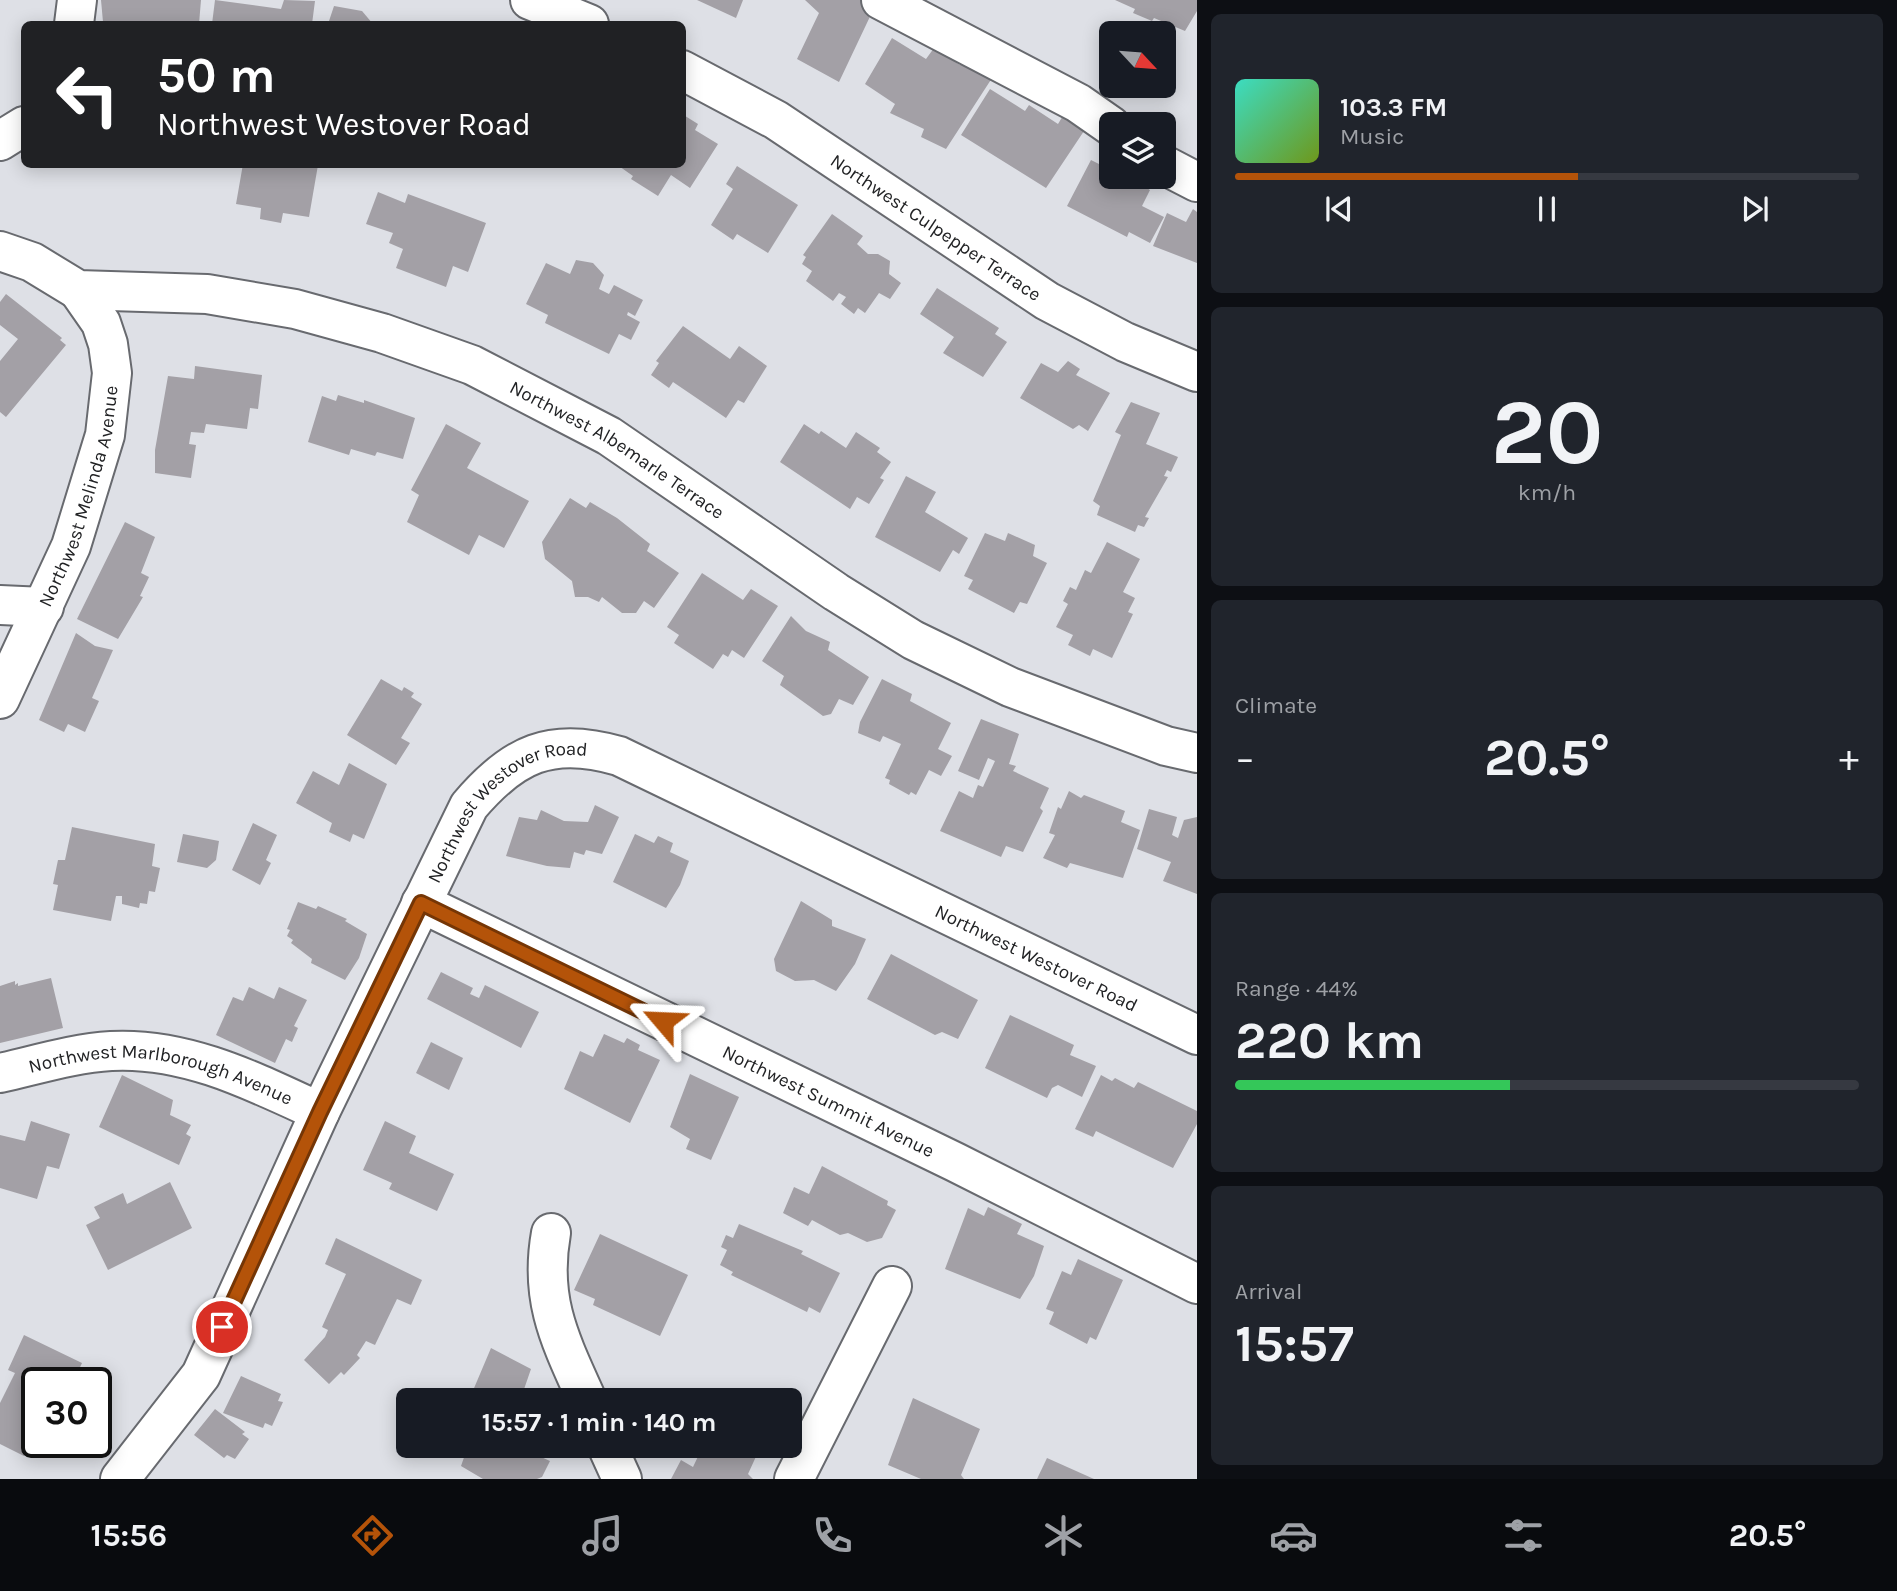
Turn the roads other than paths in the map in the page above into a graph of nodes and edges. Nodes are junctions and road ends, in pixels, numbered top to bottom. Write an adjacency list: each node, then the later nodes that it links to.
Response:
1 (77, 0): 4 (street)
2 (530, 0): 5 (street)
3 (881, 0): 7 (street)
4 (74, 21)
5 (582, 21)
6 (686, 71): 14 (street, Northwest Culpepper Terrace)
7 (1099, 117)
8 (21, 128): 9 (street)
9 (0, 141)
10 (1176, 171): 11 (street)
11 (1197, 182)
12 (0, 251): 13 (street, Northwest Albemarle Terrace)
13 (78, 290): 16 (street, Northwest Melinda Avenue); 18 (street, Northwest Albemarle Terrace)
14 (1197, 372)
15 (0, 605): 16 (street)
16 (44, 607): 17 (street, Northwest Melinda Avenue)
17 (0, 699)
18 (1197, 753)
19 (421, 903): 20 (street, Northwest Westover Road); 22 (street, Northwest Westover Road); 24 (street, Northwest Summit Avenue)
20 (1197, 1035)
21 (0, 1073): 22 (street, Northwest Marlborough Avenue)
22 (320, 1112): 28 (street, Northwest Westover Road)
23 (551, 1233): 26 (street)
24 (1197, 1284)
25 (892, 1286): 30 (street)
26 (582, 1388)
27 (612, 1458): 29 (street)
28 (120, 1479)
29 (622, 1479)
30 (793, 1479)

